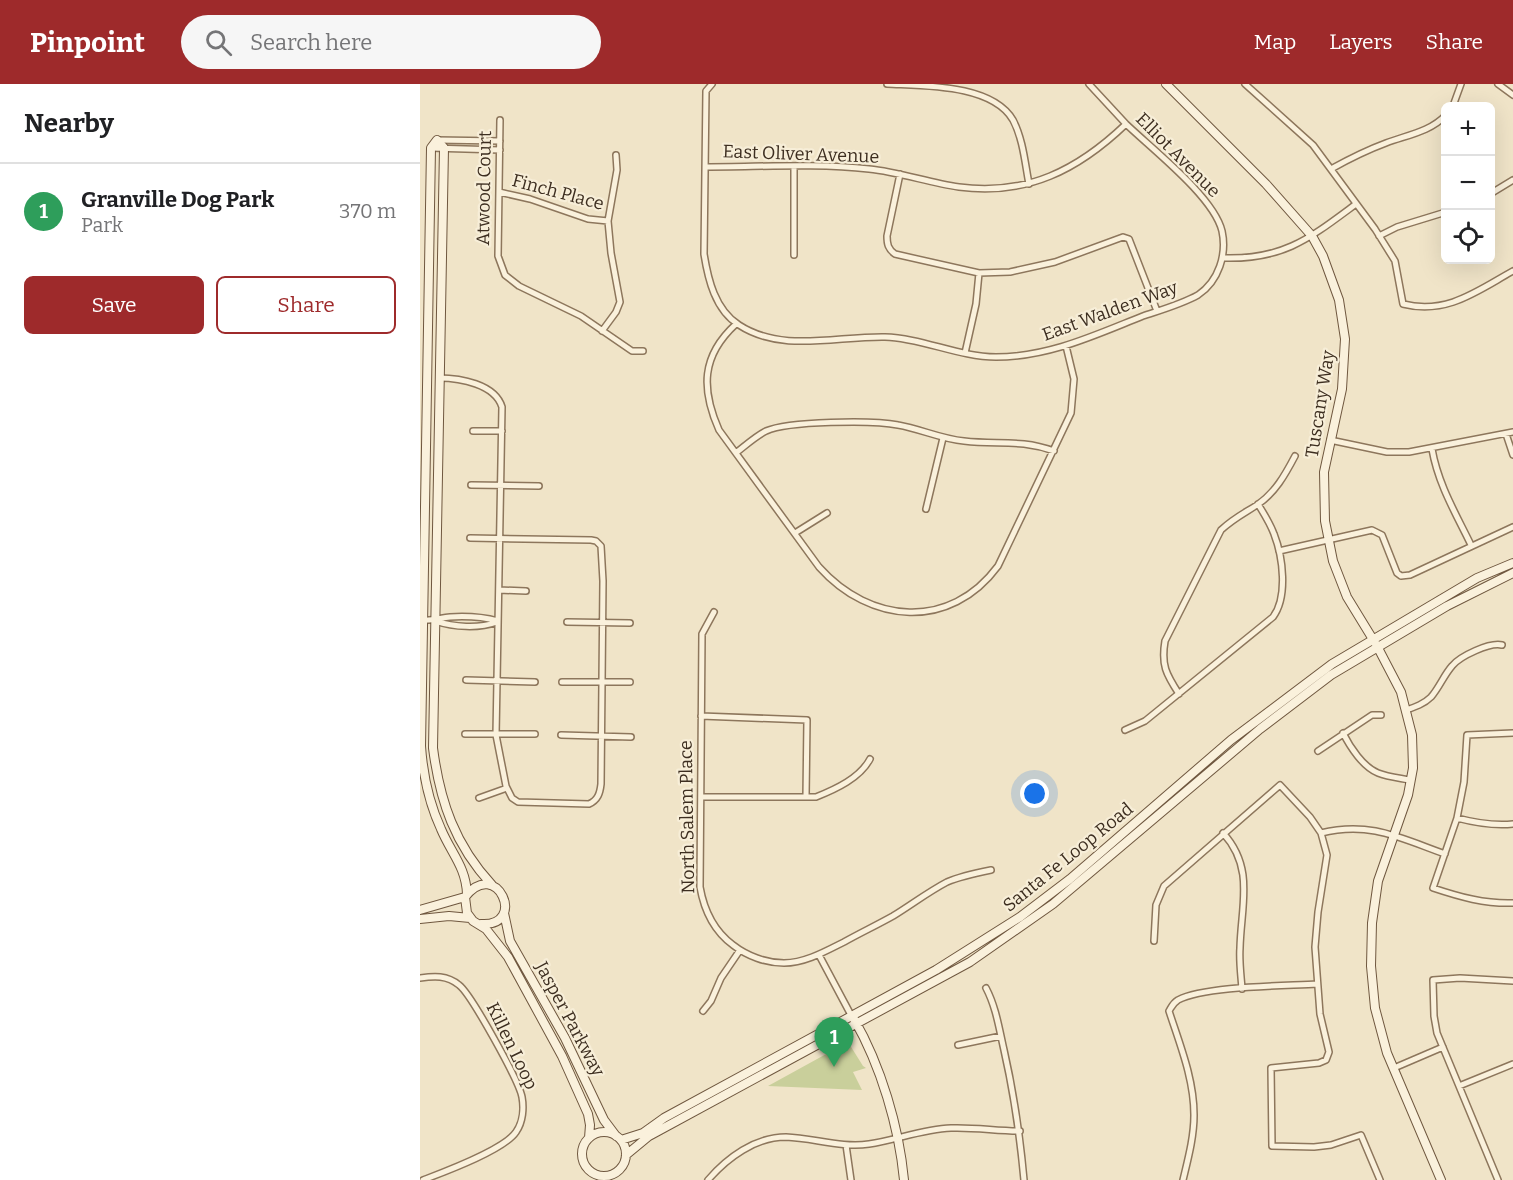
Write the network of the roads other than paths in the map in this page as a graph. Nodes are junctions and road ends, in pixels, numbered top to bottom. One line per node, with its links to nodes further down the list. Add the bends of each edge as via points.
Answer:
1 (887, 84): 24 (street, via 958,90 994,101 1012,118)
2 (1089, 84): 12 (street, Elliot Avenue)
3 (1166, 84): 30 (street, Tuscany Way)
4 (1245, 84): 21 (street, via 1313,145)
5 (1461, 84): 9 (street)
6 (1498, 84): 8 (street)
7 (710, 85): 19 (street, East Walden Way, via 706,90)
8 (1513, 95)
9 (1454, 102)
10 (500, 120): 14 (street, Atwood Court)
11 (1441, 121): 21 (street)
12 (1126, 123): 24 (street, East Oliver Avenue, via 1070,168); 33 (street, Elliot Avenue, via 1204,198 1222,231)
13 (437, 140): 14 (street); 15 (street); 16 (street)
14 (500, 141): 17 (street, Atwood Court)
15 (431, 148): 16 (street); 72 (street)
16 (444, 148): 17 (street); 42 (street)
17 (500, 150): 26 (street, Atwood Court)
18 (616, 155): 29 (street)
19 (706, 167): 20 (street, East Oliver Avenue); 37 (street, East Walden Way, via 704,254 708,278 717,302)
20 (794, 167): 22 (street, East Oliver Avenue, via 842,167); 32 (street)
21 (1331, 169): 27 (street)
22 (900, 174): 24 (street, East Oliver Avenue, via 957,187 984,189); 35 (street, via 887,236 890,250)
23 (1513, 180): 25 (street)
24 (1029, 184)
25 (1495, 191)
26 (499, 192): 29 (street, Finch Place, via 588,219); 38 (street, Atwood Court, via 498,256 505,275)
27 (1356, 204): 30 (street); 31 (street)
28 (1441, 213): 31 (street, via 1397,226)
29 (608, 221): 38 (street, via 620,302)
30 (1312, 236): 33 (street, via 1274,253); 48 (street, Tuscany Way, via 1339,300 1346,339 1342,389)
31 (1379, 236): 34 (street, via 1395,261 1404,304 1416,307 1458,302)
32 (794, 255)
33 (1223, 258): 36 (street, East Walden Way, via 1199,294)
34 (1513, 271)
35 (979, 273): 36 (street, via 1029,269 1123,237 1129,239); 41 (street)
36 (1157, 311): 39 (street, East Walden Way)
37 (736, 324): 41 (street, East Walden Way, via 778,341 888,337); 51 (street, via 716,350 706,390 718,430)
38 (602, 331): 40 (street, Atwood Court, via 632,351)
39 (1066, 346): 41 (street, East Walden Way, via 1022,356); 50 (street, via 1074,379 1073,403)
40 (643, 351)
41 (965, 353)
42 (438, 378): 44 (street, via 464,380 492,392 502,407); 73 (street)
43 (473, 431): 44 (street)
44 (502, 431): 55 (street)
45 (1513, 432): 46 (street)
46 (1506, 434): 49 (street); 52 (street)
47 (943, 438): 50 (street, via 1020,442); 51 (street, via 896,424 798,424 766,431); 58 (street)
48 (1330, 440): 49 (street, via 1387,452); 64 (street, Tuscany Way, via 1324,472)
49 (1432, 449): 65 (street, via 1441,484)
50 (1054, 451): 61 (street, via 998,566 979,588 946,607 900,612 855,597 833,582)
51 (736, 452): 61 (street)
52 (1513, 455)
53 (1295, 456): 57 (street, via 1283,480)
54 (471, 485): 55 (street)
55 (501, 486): 56 (street); 63 (street)
56 (539, 486)
57 (1258, 504): 66 (street); 86 (street, via 1221,530 1165,641 1164,667)
58 (926, 509)
59 (827, 513): 61 (street)
60 (1513, 527): 65 (street)
61 (795, 533)
62 (470, 538): 63 (street)
63 (500, 538): 69 (street); 76 (street, via 596,541 603,550)
64 (1329, 541): 65 (street, via 1377,532 1401,576); 66 (street); 78 (street, Tuscany Way, via 1347,597)
65 (1471, 545)
66 (1279, 550): 86 (street, via 1282,591 1278,610)
67 (1513, 563): 78 (street, Santa Fe Loop Road, via 1477,578)
68 (1513, 573): 78 (street, Santa Fe Loop Road)
69 (499, 590): 70 (street); 74 (street)
70 (526, 591)
71 (714, 612): 89 (street, North Salem Place, via 702,634)
72 (422, 620): 73 (street); 114 (street, via 423,768 440,827 465,876)
73 (434, 621): 74 (street, via 449,617); 113 (street, via 435,769 459,841 473,865)
74 (498, 621): 81 (street)
75 (567, 622): 76 (street)
76 (602, 623): 77 (street); 84 (street)
77 (630, 623)
78 (1375, 642): 87 (street, Tuscany Way, via 1404,698); 130 (street, Santa Fe Loop Road, via 1332,664 1239,733 1070,879 1020,917 936,970); 131 (street, Santa Fe Loop Road, via 1260,729 1015,932 970,962)
79 (1502, 645): 87 (street, via 1494,643 1463,657 1452,665 1430,698)
80 (466, 680): 81 (street)
81 (497, 681): 82 (street); 95 (street)
82 (535, 682)
83 (562, 682): 84 (street)
84 (601, 682): 85 (street); 97 (street)
85 (630, 682)
86 (1179, 694): 90 (street, via 1145,721)
87 (1406, 710): 101 (street, Tuscany Way, via 1412,735)
88 (1381, 715): 91 (street, via 1372,715)
89 (701, 716): 103 (street, North Salem Place); 104 (street, via 807,720)
90 (1125, 730)
91 (1343, 733): 99 (street); 101 (street, via 1368,767)
92 (1513, 733): 106 (street, via 1467,735)
93 (465, 734): 95 (street)
94 (535, 734): 95 (street)
95 (496, 735): 102 (street)
96 (561, 735): 97 (street)
97 (601, 736): 98 (street); 102 (street, via 601,784 598,796 590,804 518,802)
98 (631, 737)
99 (1318, 751)
100 (870, 759): 104 (street, via 865,769 832,790)
101 (1410, 780): 110 (street, Tuscany Way)
102 (507, 788): 105 (street)
103 (700, 797): 104 (street); 122 (street, North Salem Place, via 703,902 718,932)
104 (806, 797)
105 (479, 798)
106 (1457, 818): 107 (street); 111 (street)
107 (1513, 824)
108 (1223, 833): 109 (street, via 1280,785); 121 (street, via 1164,886 1156,905); 128 (street, via 1234,844 1244,872 1239,951)
109 (1321, 833): 110 (street, via 1356,827); 126 (street, via 1327,855 1315,947)
110 (1394, 836): 111 (street); 136 (street, Tuscany Way, via 1378,881 1371,966 1375,1008)
111 (1445, 854): 115 (street, via 1433,888 1465,898)
112 (991, 870): 123 (street, North Salem Place, via 948,882)
113 (492, 885): 114 (street, via 480,885); 117 (street, via 504,897)
114 (466, 896): 116 (street); 118 (street)
115 (1513, 903)
116 (420, 910)
117 (504, 913): 120 (street, via 494,923); 140 (street, Jasper Parkway, via 510,941 566,1038 604,1119)
118 (470, 918): 119 (street); 120 (street)
119 (420, 919)
120 (481, 924): 139 (street, Jasper Parkway, via 508,957 562,1056 588,1114)
121 (1154, 941)
122 (740, 950): 123 (street, North Salem Place, via 786,963); 129 (street)
123 (819, 955): 130 (street)
124 (420, 978): 146 (street, Killen Loop, via 441,976 461,986 520,1088 523,1109 517,1132 508,1141)
125 (1513, 981): 134 (street, via 1433,980 1434,1016)
126 (1317, 984): 128 (street); 153 (street, via 1329,1052 1326,1060 1319,1063 1271,1068 1272,1146 1314,1147 1361,1135)
127 (986, 988): 132 (street, via 994,1003)
128 (1242, 989): 152 (street, via 1180,999 1169,1011 1190,1076 1194,1106)
129 (703, 1011)
130 (851, 1015): 131 (street); 140 (street, Santa Fe Loop Road, via 643,1133)
131 (856, 1024): 141 (street); 143 (street, Santa Fe Loop Road, via 649,1136)
132 (1001, 1036): 133 (street); 138 (street)
133 (958, 1045)
134 (1443, 1047): 136 (street); 137 (street)
135 (1513, 1064): 137 (street)
136 (1394, 1068): 154 (street, Tuscany Way)
137 (1459, 1086): 155 (street)
138 (1020, 1131): 141 (street, via 949,1128); 151 (street)
139 (589, 1138): 140 (street, via 602,1132); 145 (street, via 582,1158 589,1170)
140 (618, 1138): 143 (street)
141 (899, 1138): 142 (street); 150 (street)
142 (846, 1145): 148 (street, via 785,1137 765,1140 721,1165); 149 (street)
143 (626, 1155): 144 (street)
144 (621, 1168): 145 (street); 147 (street)
145 (603, 1178)
146 (423, 1180)
147 (621, 1180)
148 (708, 1180)
149 (851, 1180)
150 (904, 1180)
151 (1024, 1180)
152 (1183, 1180)
153 (1380, 1180)
154 (1441, 1180)
155 (1498, 1180)

